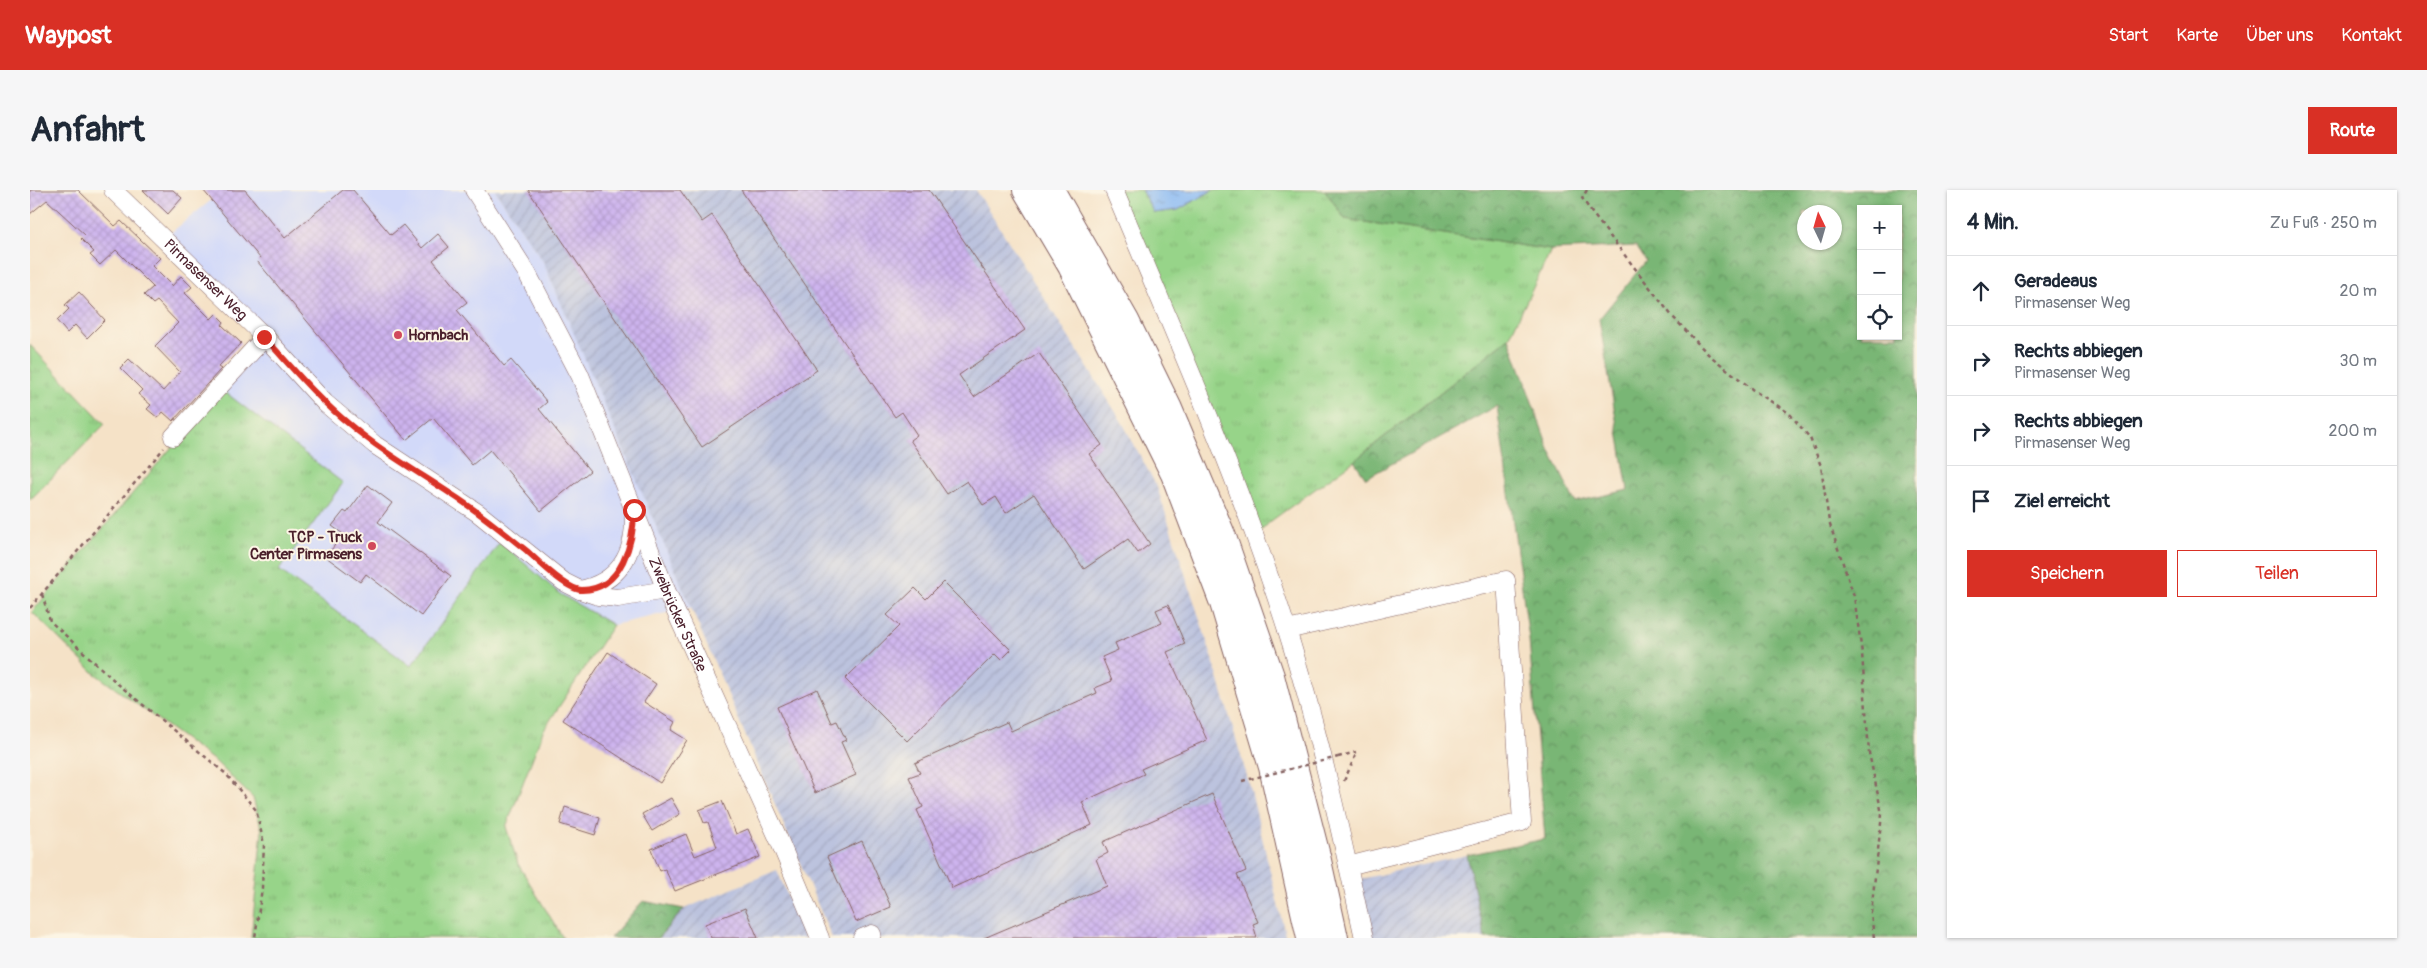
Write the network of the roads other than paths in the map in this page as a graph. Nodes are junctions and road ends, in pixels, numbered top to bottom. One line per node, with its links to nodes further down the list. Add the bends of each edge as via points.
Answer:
1 (113, 190): 6 (street, Pirmasenser Weg)
2 (474, 190): 8 (street, Zweibrücker Straße, via 528,273 557,328 594,409)
3 (1026, 190): 14 (highway, via 1071,266 1174,474 1195,529 1223,603 1272,766)
4 (1051, 190): 15 (highway, via 1126,321 1169,409 1223,537 1271,676)
5 (1114, 190): 11 (street, via 1199,389)
6 (264, 337): 7 (street); 9 (street, Pirmasenser Weg, via 324,403 375,446 478,513 564,582)
7 (173, 437)
8 (634, 510): 9 (street, via 632,539 626,560 608,580); 10 (street, Zweibrücker Straße)
9 (580, 590): 10 (street, Pirmasenser Weg, via 618,598)
10 (666, 590): 13 (street, Zweibrücker Straße)
11 (1286, 630): 12 (street, via 1316,730); 12 (street, via 1506,580 1522,822)
12 (1348, 866): 16 (street)
13 (820, 938)
14 (1310, 938)
15 (1335, 938)
16 (1364, 938)

